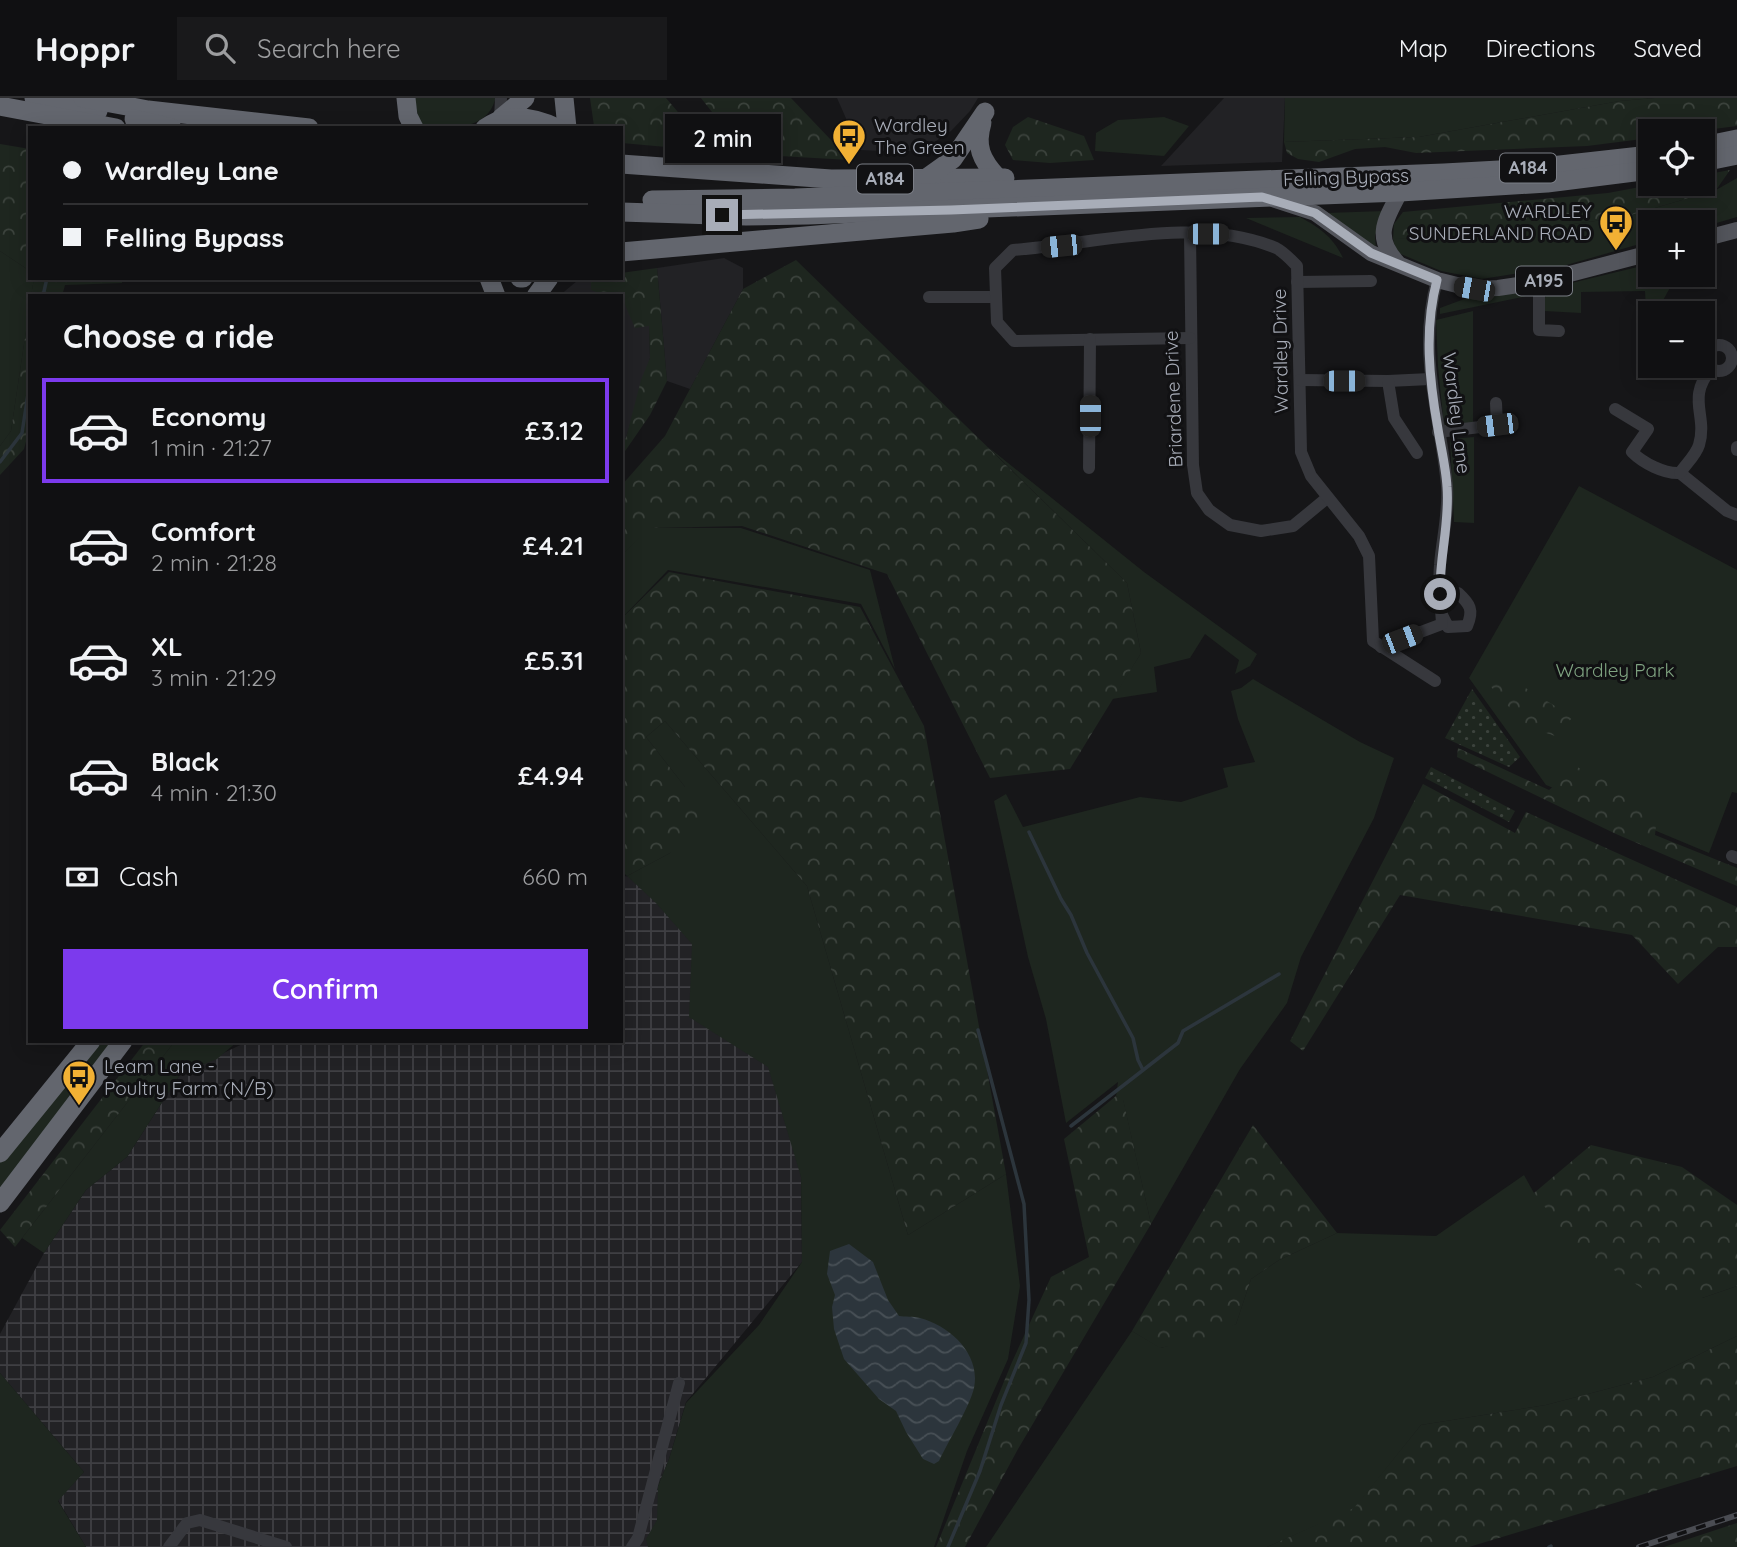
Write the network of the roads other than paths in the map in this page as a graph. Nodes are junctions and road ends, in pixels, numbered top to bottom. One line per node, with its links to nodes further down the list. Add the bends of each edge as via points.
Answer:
1 (34, 98): 13 (highway)
2 (83, 98): 14 (highway)
3 (406, 98): 15 (highway)
4 (500, 98): 10 (street)
5 (525, 98): 10 (highway)
6 (564, 98): 17 (highway)
7 (989, 105): 25 (highway, via 978,147); 26 (highway, via 953,159)
8 (0, 106): 12 (highway)
9 (0, 116): 11 (highway)
10 (493, 123): 16 (highway, via 514,117)
11 (42, 126)
12 (105, 126)
13 (163, 126)
14 (291, 126)
15 (413, 126)
16 (552, 126)
17 (567, 126)
18 (1737, 139): 19 (highway)
19 (1715, 144)
20 (1737, 155): 22 (highway)
21 (1638, 156): 27 (highway, Felling Bypass / A184, via 1533,168)
22 (1715, 160)
23 (623, 164): 26 (highway, A184, via 831,179)
24 (1638, 172): 28 (highway, Felling Bypass / A184, via 1547,183)
25 (998, 178): 26 (highway, A184); 27 (highway, A184, via 1079,178)
26 (924, 179)
27 (1129, 185): 32 (highway, Felling Bypass / A184, via 795,198)
28 (1400, 192): 29 (highway, Felling Bypass / A184); 39 (main road, via 1383,236)
29 (1262, 197): 31 (highway, Felling Bypass / A184); 39 (main road, A195, via 1315,213 1371,253)
30 (623, 200): 32 (highway, Felling Bypass / A184)
31 (1062, 205): 32 (highway, Felling Bypass / A184, via 808,215); 37 (highway, A184, via 953,223)
32 (692, 208): 33 (highway, Felling Bypass / A184)
33 (623, 212)
34 (1737, 230): 36 (main road)
35 (1190, 234): 43 (street, Wardley Drive, via 1227,234 1279,249 1297,266); 46 (street, Wardley Drive, via 1013,250 995,268); 49 (street, Briardene Drive)
36 (1715, 236)
37 (623, 251)
38 (1638, 256): 44 (main road, A195)
39 (1399, 265): 41 (main road, A195)
40 (548, 280): 45 (highway)
41 (1437, 280): 44 (main road, A195, via 1474,289); 54 (street, Wardley Lane, via 1428,338)
42 (1371, 281): 43 (street)
43 (1297, 282): 55 (street, Wardley Drive)
44 (1539, 282): 48 (street, via 1539,330)
45 (538, 294)
46 (996, 297): 47 (street); 50 (street, Wardley Drive, via 997,322 1014,341)
47 (929, 298)
48 (1559, 331)
49 (1190, 338): 50 (street, Wardley Drive); 63 (street, Briardene Drive, via 1193,465 1197,493 1209,510 1230,525 1261,531 1293,526)
50 (1090, 340): 61 (street)
51 (1715, 346): 52 (street, via 1728,349 1732,357 1725,369)
52 (1715, 369)
53 (1704, 378): 62 (street, via 1698,392 1698,449)
54 (1430, 379): 56 (street); 59 (street, Wardley Lane)
55 (1300, 380): 56 (street); 63 (street, Wardley Drive, via 1301,452)
56 (1388, 381): 60 (street, via 1394,418)
57 (1496, 403): 59 (street, via 1497,425)
58 (1615, 409): 62 (street, via 1648,429 1632,452 1640,461)
59 (1438, 432): 65 (street, Wardley Lane, via 1447,488)
60 (1417, 453)
61 (1089, 468)
62 (1680, 472): 64 (street)
63 (1327, 498): 67 (street, Wardley Drive, via 1359,536 1369,556 1373,641)
64 (1737, 515)
65 (1440, 594): 66 (street, Wardley Lane); 66 (street, via 1458,593 1469,603 1472,615 1467,626 1457,628 1448,626)
66 (1442, 615): 67 (street, via 1443,624)
67 (1381, 647): 68 (street)
68 (1435, 681)
69 (90, 1043): 71 (highway)
70 (120, 1043): 72 (highway)
71 (0, 1153)
72 (0, 1203)
73 (680, 1383): 76 (street)
74 (169, 1547): 75 (street, via 187,1523 200,1520)
75 (286, 1547)
76 (632, 1547)

